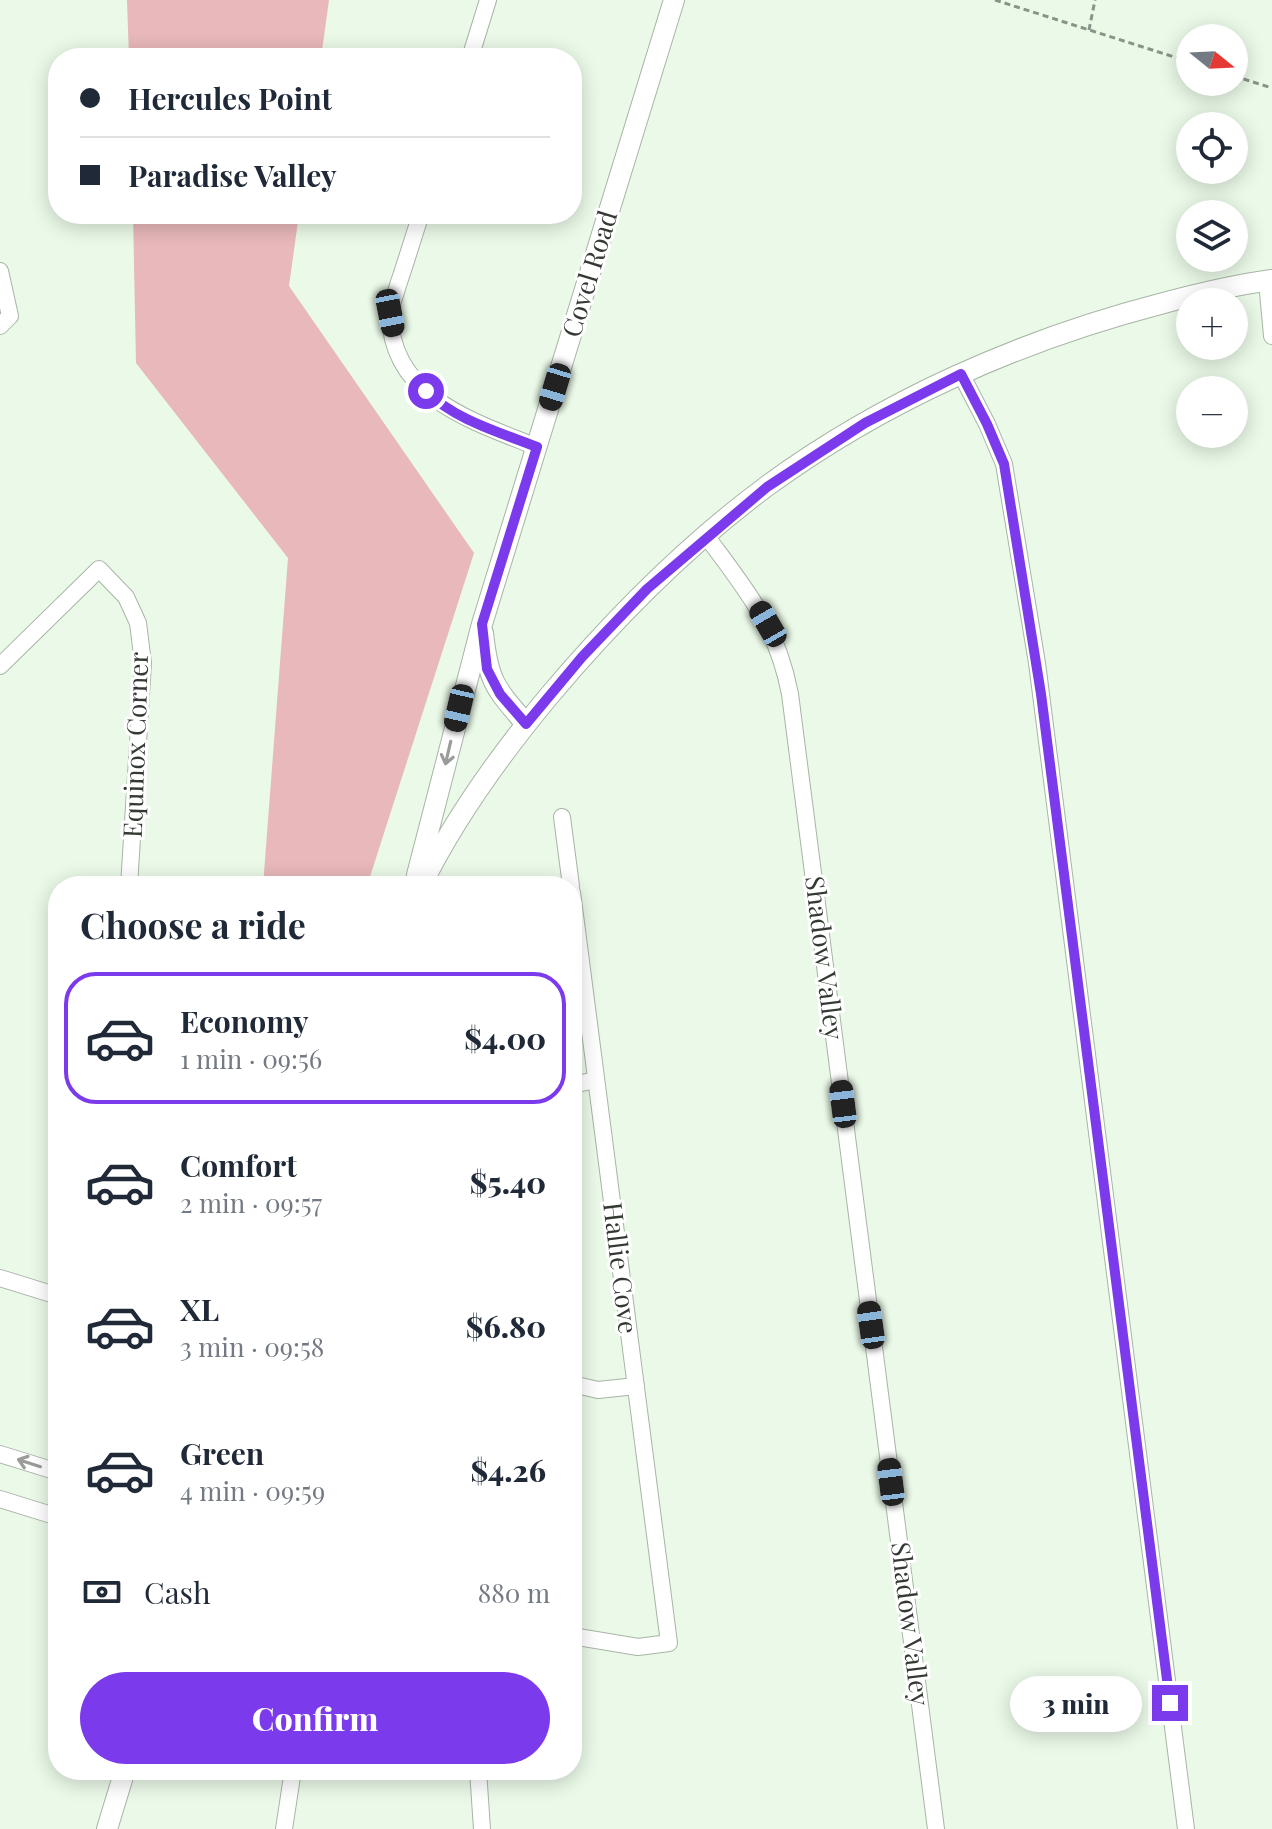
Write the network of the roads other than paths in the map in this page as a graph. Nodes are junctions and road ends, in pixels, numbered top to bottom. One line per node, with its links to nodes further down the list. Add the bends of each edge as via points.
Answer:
1 (488, 0): 3 (street)
2 (674, 0): 10 (street, Covel Road)
3 (473, 48)
4 (418, 224): 10 (street, via 390,313 397,352 412,379 439,404)
5 (0, 271): 7 (street)
6 (1270, 281): 8 (street); 9 (street, via 1097,320)
7 (5, 321)
8 (1272, 336)
9 (961, 374): 11 (street, via 865,423 767,487); 39 (street, via 1004,464 1034,647)
10 (537, 447): 12 (street, Covel Road)
11 (707, 537): 14 (street, via 647,589); 38 (street, Shadow Valley, via 768,624 790,694)
12 (482, 624): 14 (street, Covel Road, via 487,669); 17 (street, one-way to 17)
13 (0, 666): 16 (street, Equinox Corner, via 99,569 126,597 138,623 143,663)
14 (526, 724): 18 (street, via 457,820)
15 (562, 817): 19 (street)
16 (130, 876)
17 (417, 876)
18 (426, 876)
19 (570, 876)
20 (582, 970): 21 (street, Hallie Cove)
21 (596, 1080): 22 (street); 26 (street, Hallie Cove)
22 (582, 1083)
23 (0, 1278): 24 (street)
24 (48, 1293)
25 (582, 1386): 26 (street)
26 (636, 1386): 31 (street, Hallie Cove, via 669,1643 638,1647)
27 (0, 1454): 28 (street, one-way to 27)
28 (48, 1469)
29 (0, 1499): 30 (street)
30 (48, 1514)
31 (582, 1638)
32 (122, 1780): 35 (street)
33 (291, 1780): 36 (street)
34 (479, 1780): 37 (street)
35 (107, 1829)
36 (284, 1829)
37 (482, 1829)
38 (936, 1829)
39 (1186, 1829)

